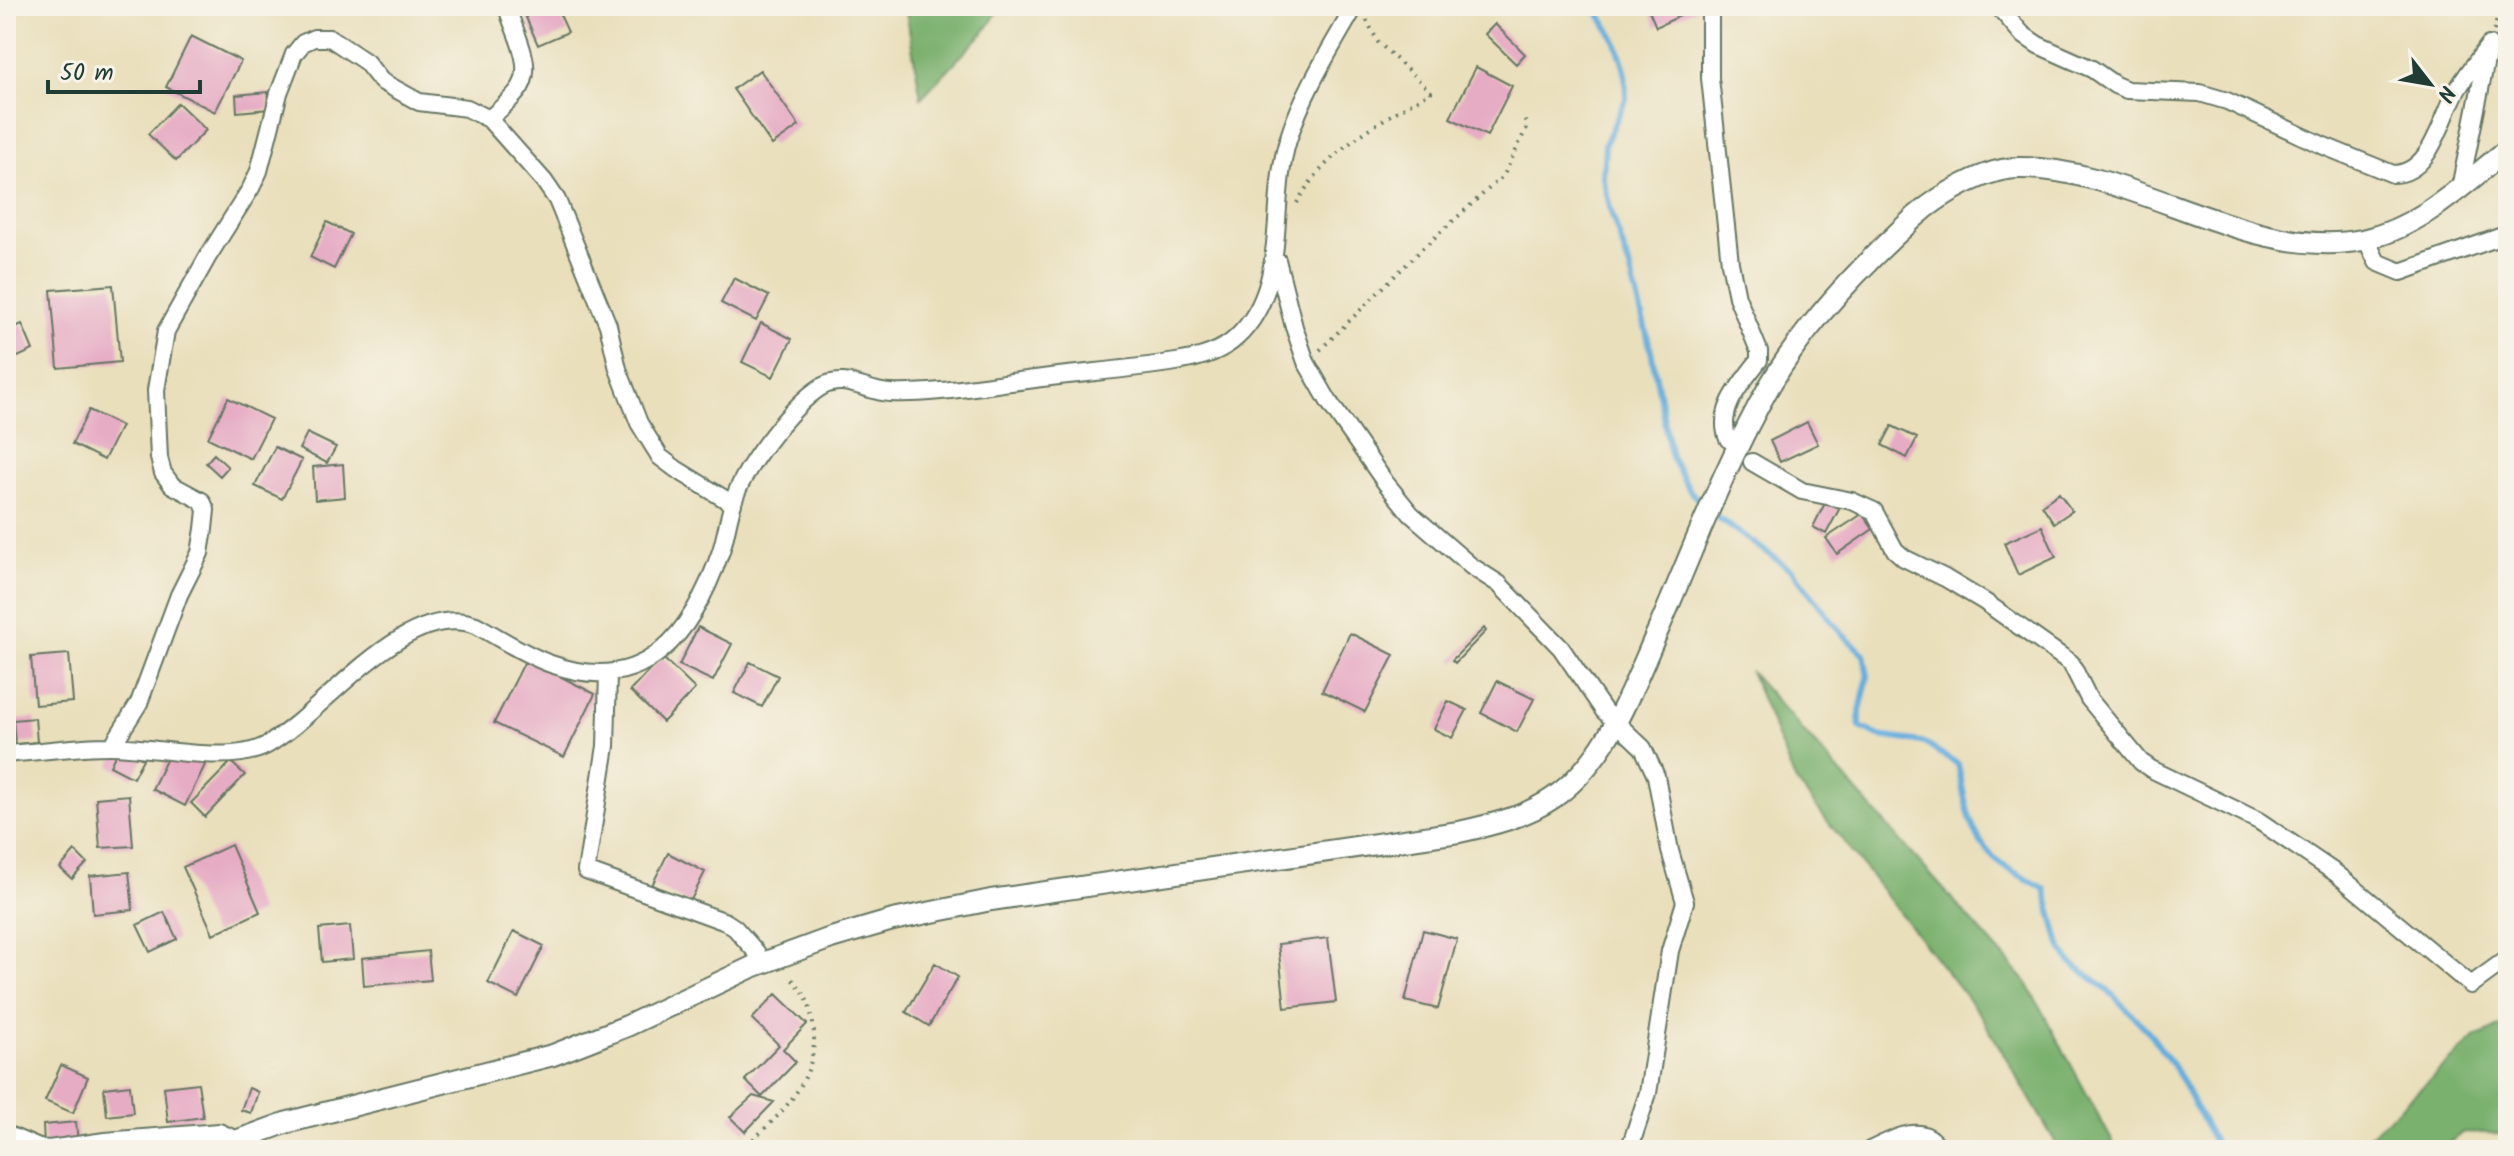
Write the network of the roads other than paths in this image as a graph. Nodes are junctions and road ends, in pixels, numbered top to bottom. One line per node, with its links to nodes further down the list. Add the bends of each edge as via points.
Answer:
1 (507, 6): 5 (street, via 526,73 518,91)
2 (1710, 6): 11 (street, via 1710,78 1730,263 1759,351 1759,360 1729,404 1723,426)
3 (1998, 6): 7 (street, via 2030,40 2115,85 2200,93 2227,101 2393,174 2414,168 2426,155 2457,91 2489,45)
4 (1360, 11): 10 (street, via 1303,97 1291,131 1278,185)
5 (489, 119): 12 (street, via 557,200 608,325 639,423 660,457); 15 (street, via 467,108 419,102 381,81 366,62 330,38 303,43 294,54 259,171 166,331 156,390 159,458 172,485 202,501 204,529 200,553 139,703)
6 (2508, 149): 7 (street)
7 (2460, 188): 9 (street, via 2398,228)
8 (2508, 234): 9 (street, via 2401,272 2377,262)
9 (2366, 239): 11 (street, via 2298,242 2060,172 2016,168 1959,185 1918,215 1810,327 1770,385)
10 (1275, 254): 12 (street, via 1270,281 1252,318 1235,340 1209,353 1177,362 892,394 844,381 823,386 761,450); 14 (street, via 1306,362 1343,422 1411,514 1512,597 1561,648)
11 (1739, 451): 14 (street); 18 (street, via 1802,491 1874,511 1904,558 1985,602 2071,663 2089,699 2141,762 2259,821 2337,874 2471,985)
12 (733, 504): 13 (street, via 722,549 688,623 659,654)
13 (608, 673): 15 (street, via 554,666 476,625 443,621 391,646 265,747 223,755); 17 (street, via 606,746 586,871 726,922)
14 (1615, 723): 20 (street, via 1587,766 1562,790 1502,822 991,900 893,920 752,967 553,1055); 22 (street, via 1643,748 1656,776 1685,902 1670,951 1648,1093)
15 (112, 746): 16 (street)
16 (6, 754)
17 (757, 953)
18 (2508, 958)
19 (6, 1134): 20 (street, via 49,1149 219,1132)
20 (237, 1140): 21 (street)
21 (211, 1150)
22 (1629, 1150)
23 (1870, 1150): 24 (street, via 1923,1133 1934,1138)
24 (1940, 1150)

